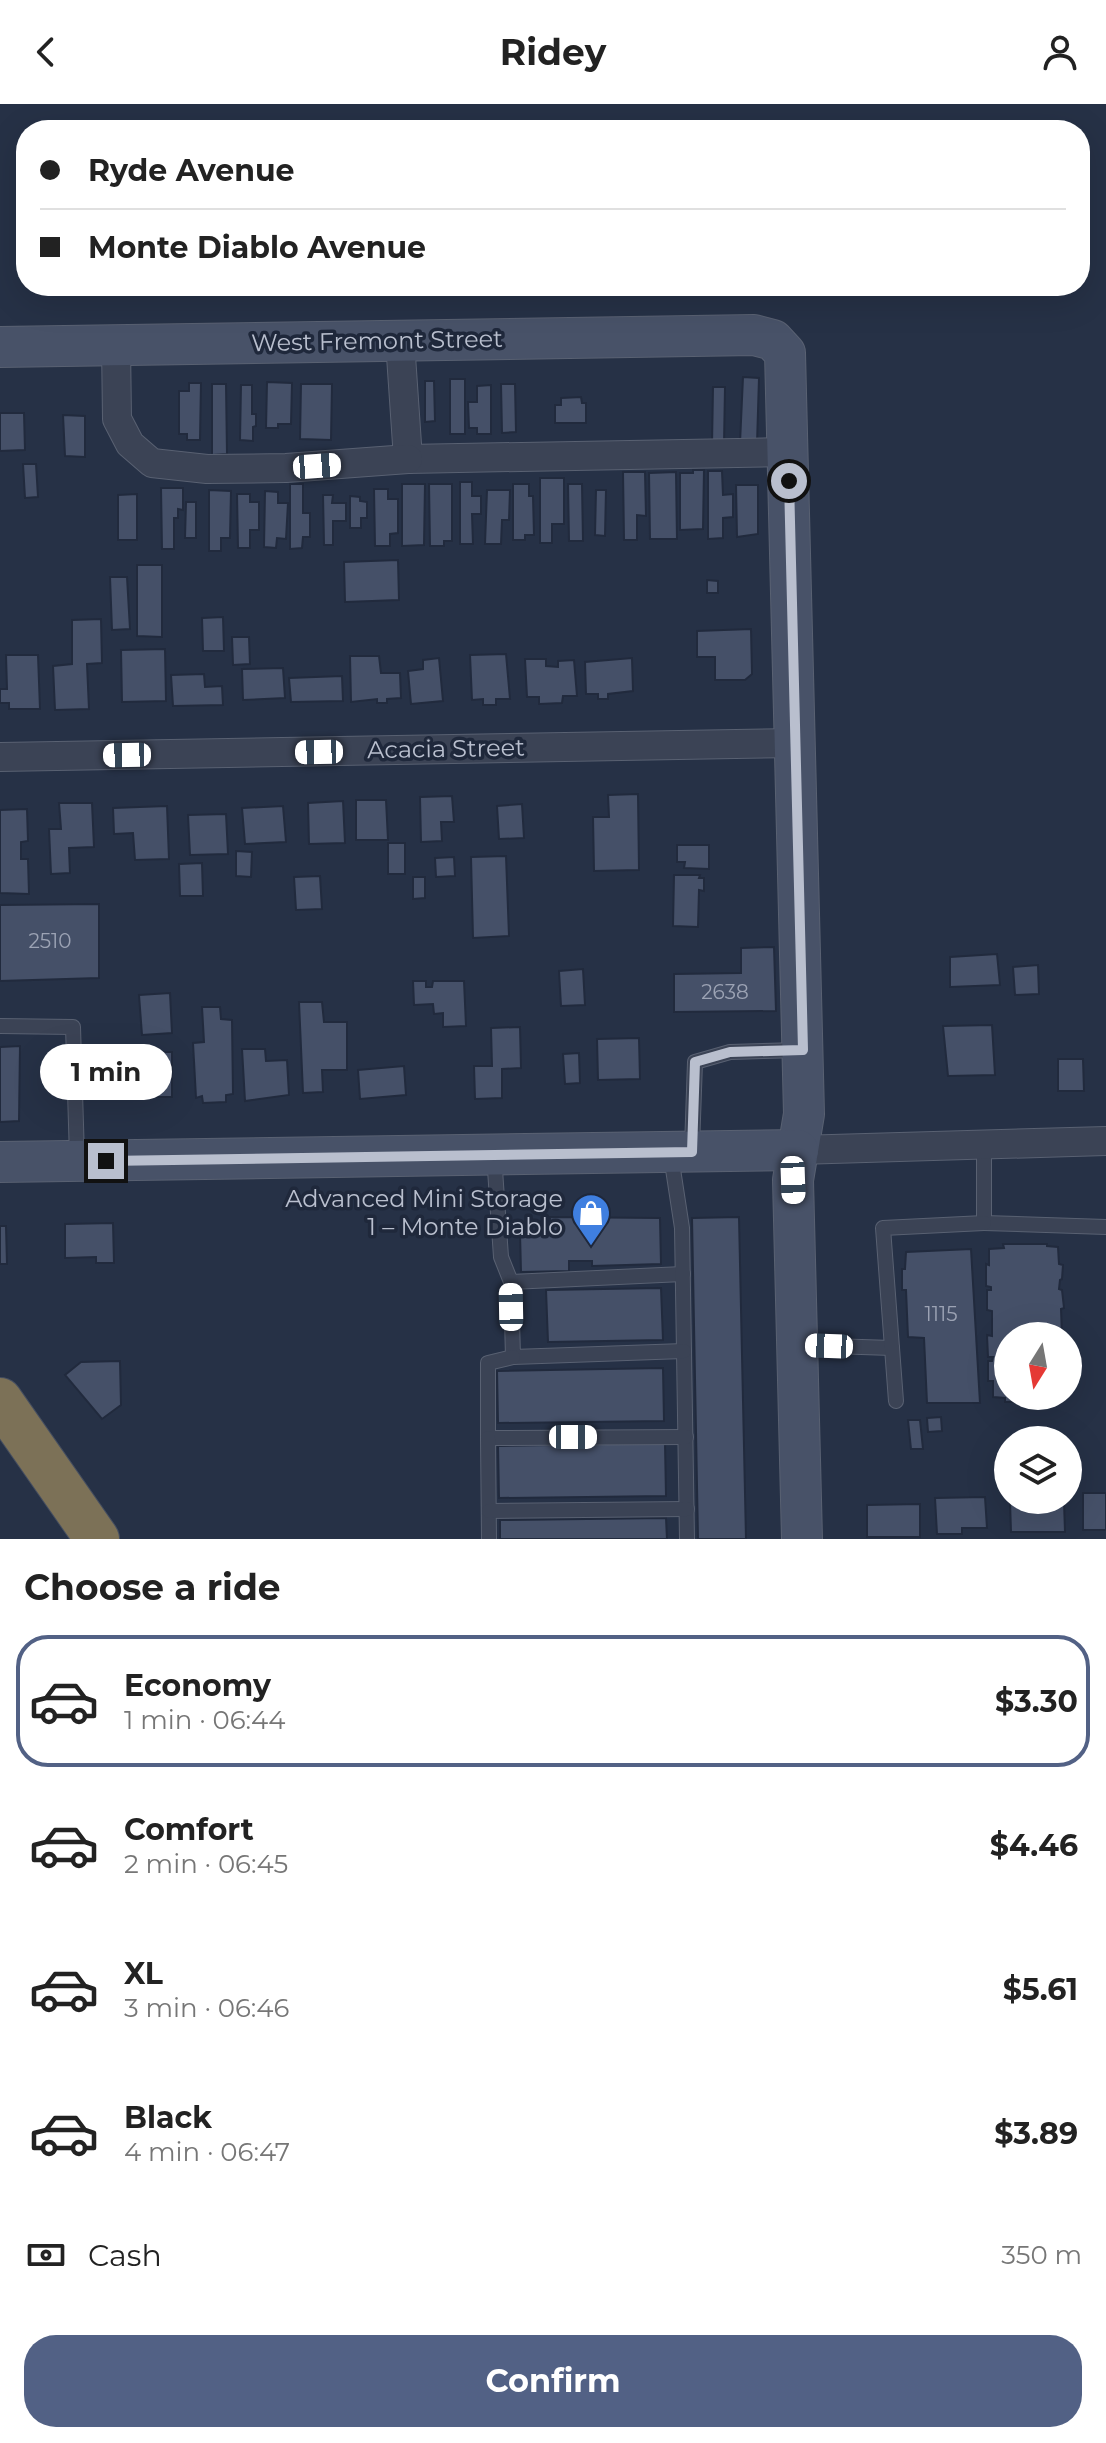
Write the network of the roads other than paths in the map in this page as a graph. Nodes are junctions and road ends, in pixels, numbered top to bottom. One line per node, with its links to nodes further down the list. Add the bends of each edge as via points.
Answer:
1 (400, 341): 2 (street, West Fremont Street); 4 (street, West Fremont Street, via 754,335 773,340 785,353); 5 (street)
2 (116, 345): 3 (street, West Fremont Street); 5 (street, via 117,419 130,444 152,463 286,468)
3 (0, 347)
4 (788, 452): 5 (street); 6 (street)
5 (408, 459)
6 (796, 743): 7 (street, Acacia Street); 9 (street)
7 (0, 757)
8 (0, 1026): 15 (lane, via 73,1027)
9 (803, 1050): 12 (street, via 804,1114); 13 (lane, via 730,1052 695,1062)
10 (1106, 1141): 11 (street)
11 (984, 1145): 12 (street); 17 (lane)
12 (798, 1150): 13 (street); 21 (street, via 793,1180)
13 (681, 1152): 14 (street); 19 (lane)
14 (494, 1155): 15 (street); 20 (lane, via 501,1257)
15 (77, 1161): 16 (street)
16 (0, 1162)
17 (984, 1223): 18 (lane); 22 (lane, via 883,1228)
18 (1106, 1227)
19 (683, 1274): 20 (lane); 23 (lane)
20 (511, 1282): 24 (lane)
21 (797, 1345): 22 (lane); 34 (street)
22 (892, 1348): 26 (lane)
23 (684, 1351): 24 (lane); 27 (lane)
24 (513, 1357): 28 (lane, via 488,1363)
25 (0, 1400): 31 (highway)
26 (896, 1401)
27 (686, 1437): 28 (lane); 29 (lane)
28 (488, 1438): 30 (lane)
29 (687, 1509): 30 (lane); 33 (lane)
30 (489, 1511): 32 (lane)
31 (97, 1539)
32 (489, 1539)
33 (687, 1539)
34 (802, 1539)

